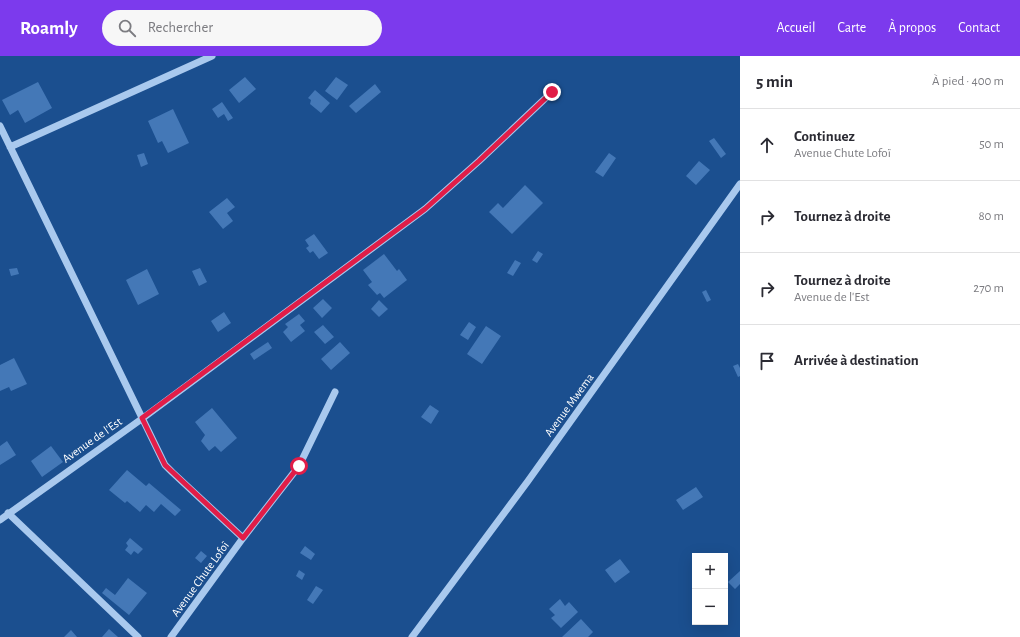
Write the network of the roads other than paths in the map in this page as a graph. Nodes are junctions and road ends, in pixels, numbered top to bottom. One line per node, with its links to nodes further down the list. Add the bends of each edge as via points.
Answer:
1 (212, 56): 4 (street)
2 (552, 92): 7 (street, Avenue de l'Est, via 425,209)
3 (0, 126): 4 (street)
4 (10, 147): 7 (street)
5 (740, 184): 13 (street, Avenue Mwema, via 528,481)
6 (335, 392): 10 (street, Avenue Chute Lofoï, via 299,466)
7 (142, 418): 8 (street, Avenue de l'Est); 10 (street, via 165,465)
8 (8, 513): 9 (street, Avenue de l'Est); 11 (street)
9 (0, 520)
10 (243, 538): 12 (street, Avenue Chute Lofoï)
11 (138, 637)
12 (171, 637)
13 (412, 637)

